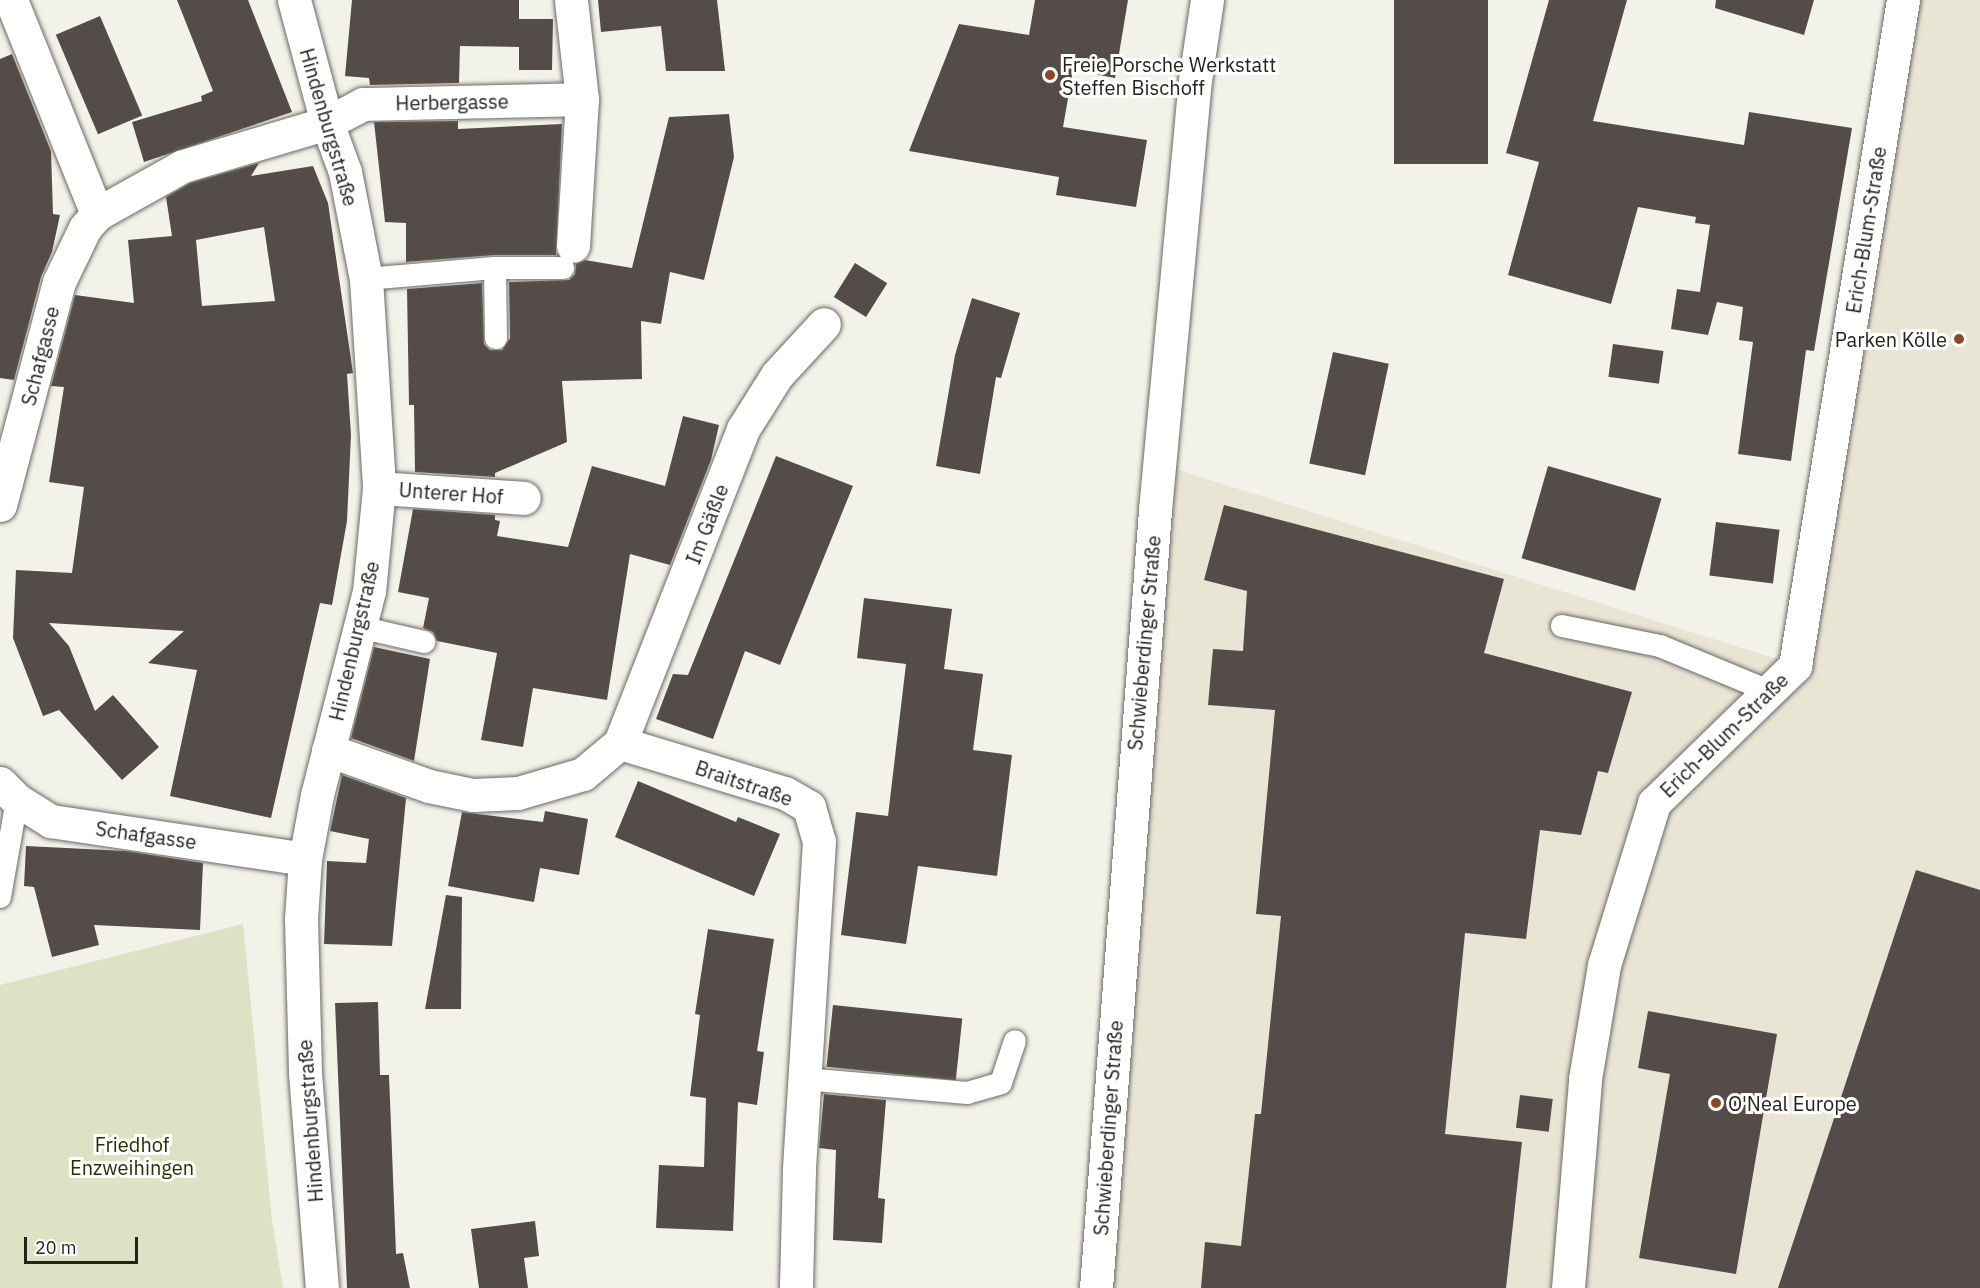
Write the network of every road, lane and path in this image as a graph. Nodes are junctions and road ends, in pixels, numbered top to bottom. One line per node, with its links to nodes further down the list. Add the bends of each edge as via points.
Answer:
1 (11, 0): 8 (street)
2 (294, 0): 7 (street, Hindenburgstraße)
3 (571, 0): 6 (street)
4 (1207, 0): 30 (street, Schwieberdinger Straße, via 1194,87 1155,510)
5 (1903, 0): 20 (street, Erich-Blum-Straße, via 1795,666)
6 (582, 99): 7 (street, Herbergasse, via 363,104); 9 (street)
7 (327, 123): 8 (street, Schafgasse, via 183,166); 11 (street, Hindenburgstraße, via 345,172)
8 (97, 214): 16 (street, Schafgasse, via 85,228 59,282)
9 (568, 257): 10 (lane)
10 (495, 268): 11 (lane); 13 (lane)
11 (366, 279): 14 (street, Hindenburgstraße)
12 (825, 324): 21 (street, Im Gäßle, via 777,375 743,429)
13 (496, 338)
14 (379, 488): 15 (street, Unterer Hof); 18 (street, Hindenburgstraße, via 376,540)
15 (524, 498)
16 (0, 505)
17 (1562, 626): 20 (lane, via 1660,646)
18 (359, 627): 19 (lane); 22 (street, Hindenburgstraße)
19 (424, 642)
20 (1771, 692): 31 (street, Erich-Blum-Straße, via 1654,803 1604,965 1585,1079)
21 (620, 742): 22 (street, via 583,774 518,793 473,795 429,786); 27 (street, Braitstraße, via 785,793 809,807 819,841)
22 (328, 750): 24 (street, Hindenburgstraße)
23 (9, 792): 24 (street, Schafgasse, via 51,821); 25 (lane)
24 (305, 859): 28 (street, Hindenburgstraße, via 300,951)
25 (0, 897)
26 (1015, 1041): 27 (lane, via 1001,1083 967,1093)
27 (804, 1079): 29 (street, Braitstraße)
28 (322, 1288)
29 (796, 1288)
30 (1096, 1288)
31 (1568, 1288)

